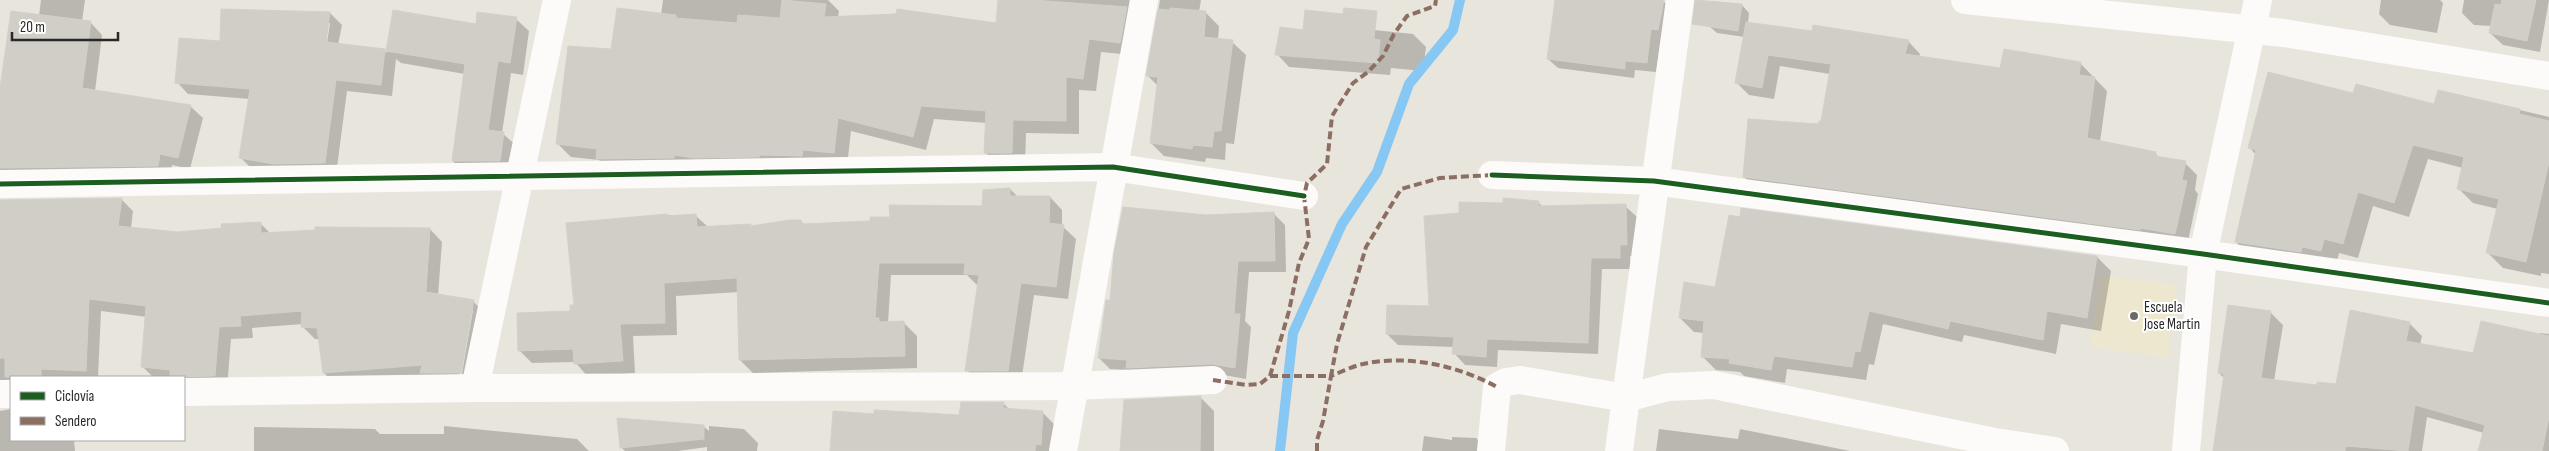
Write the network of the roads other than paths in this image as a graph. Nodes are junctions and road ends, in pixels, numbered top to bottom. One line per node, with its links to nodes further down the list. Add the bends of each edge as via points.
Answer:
1 (557, 0): 10 (street)
2 (1144, 0): 8 (street)
3 (1680, 0): 11 (street)
4 (1965, 0): 6 (street)
5 (2258, 0): 6 (street)
6 (2252, 30): 7 (street); 14 (street)
7 (2549, 76)
8 (1113, 167): 10 (street); 13 (street); 17 (street)
9 (1492, 175): 11 (street)
10 (520, 176): 12 (street); 18 (street)
11 (1654, 181): 14 (street); 20 (street)
12 (0, 184)
13 (1304, 196)
14 (2203, 254): 15 (street); 25 (street)
15 (2549, 303)
16 (1213, 380): 17 (street)
17 (1075, 386): 18 (street); 21 (street)
18 (475, 388): 19 (street)
19 (185, 392)
20 (1626, 398): 22 (street, via 1520,380 1506,382 1497,387); 23 (street); 24 (street, via 1668,388 1714,385 1995,442)
21 (1063, 451)
22 (1492, 451)
23 (1619, 451)
24 (2055, 451)
25 (2186, 451)

